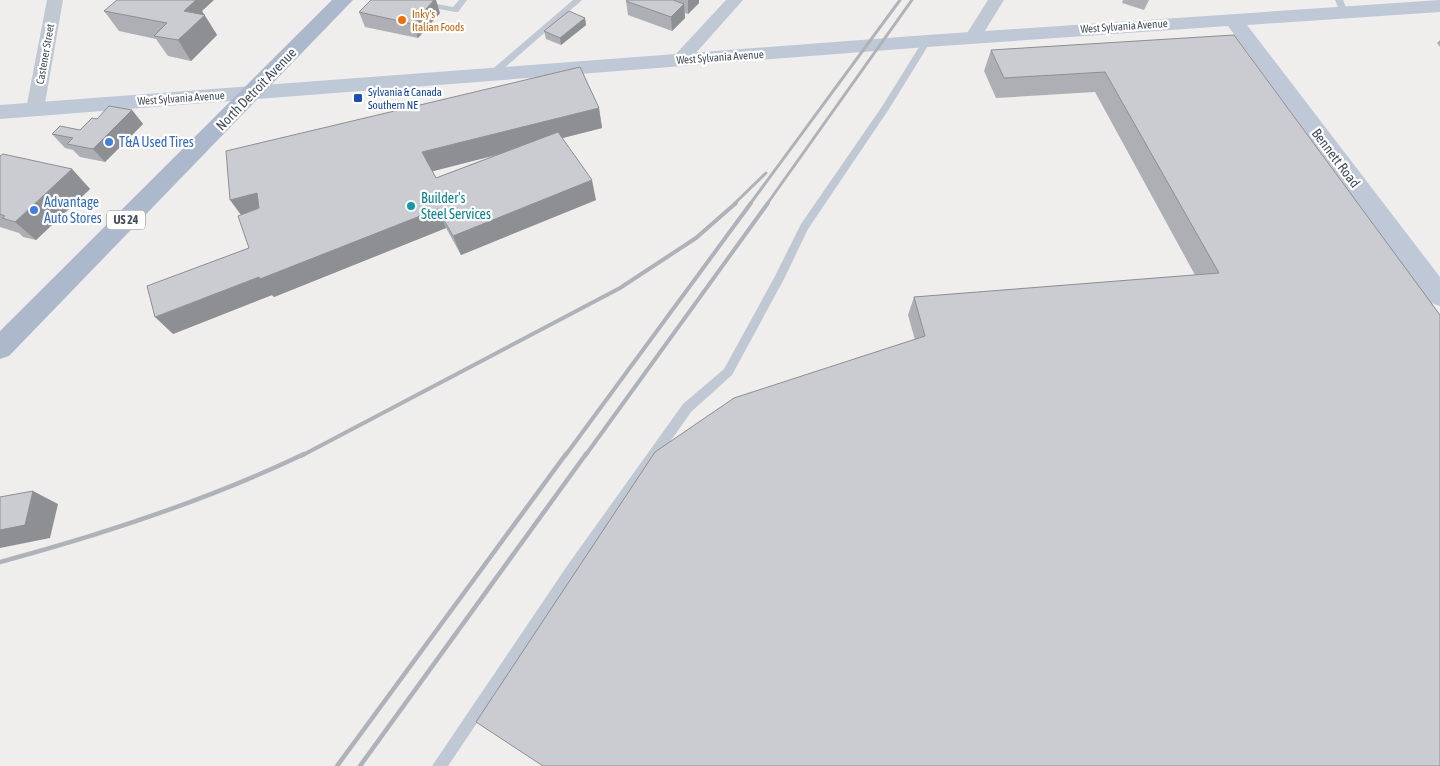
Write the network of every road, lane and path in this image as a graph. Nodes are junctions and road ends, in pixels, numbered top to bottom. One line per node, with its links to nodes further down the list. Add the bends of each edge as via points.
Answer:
1 (54, 0): 16 (street, Castener Street)
2 (343, 0): 15 (main road, North Detroit Avenue / US 24)
3 (403, 0): 4 (lane, via 455,10)
4 (462, 0)
5 (578, 0): 14 (lane)
6 (735, 0): 13 (street)
7 (996, 0): 11 (street)
8 (1341, 6): 9 (main road, West Sylvania Avenue); 10 (main road, West Sylvania Avenue)
9 (1440, 6)
10 (1232, 18): 11 (main road, West Sylvania Avenue); 18 (main road, Bennett Road)
11 (972, 38): 12 (main road, West Sylvania Avenue)
12 (927, 41): 13 (main road, West Sylvania Avenue); 20 (lane, via 804,227 728,372 687,408)
13 (680, 60): 14 (main road, West Sylvania Avenue)
14 (492, 74): 15 (main road, West Sylvania Avenue)
15 (252, 93): 16 (main road, West Sylvania Avenue); 19 (main road, North Detroit Avenue / US 24)
16 (35, 109): 17 (main road, West Sylvania Avenue)
17 (0, 112)
18 (1440, 296)
19 (0, 348)
20 (439, 766)

